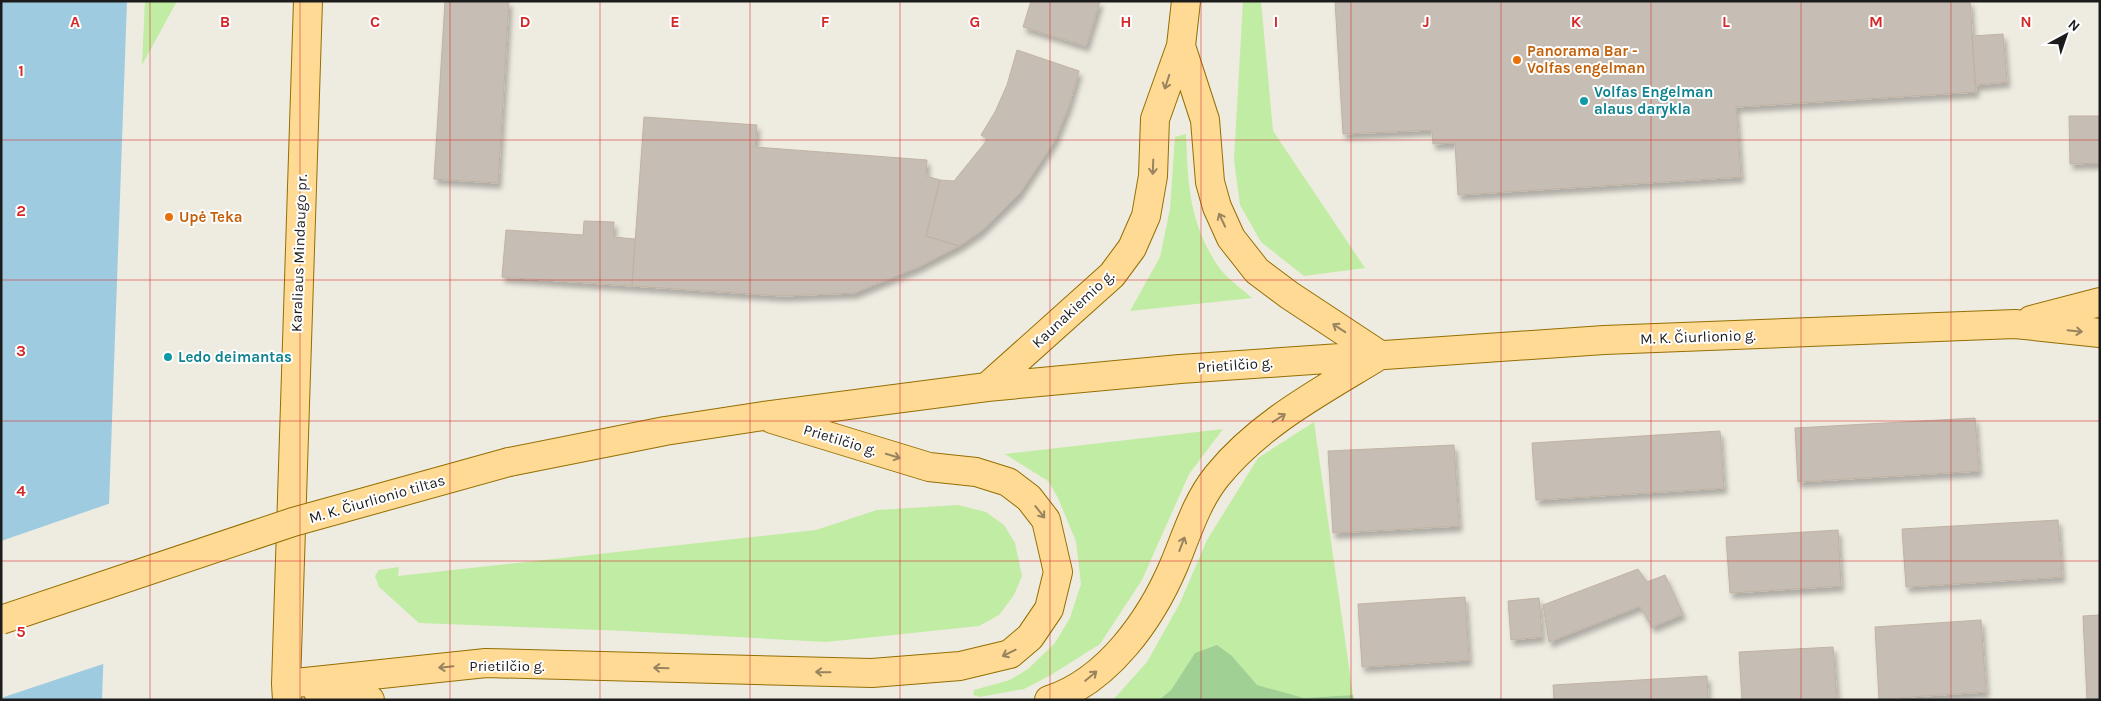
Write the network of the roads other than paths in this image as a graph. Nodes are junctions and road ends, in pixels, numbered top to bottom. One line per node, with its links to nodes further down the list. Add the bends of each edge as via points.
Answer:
1 (308, 1): 11 (main road, Karaliaus Mindaugo pr.)
2 (1186, 1): 3 (main road, Kaunakiemio g.)
3 (1181, 46): 7 (main road, Kaunakiemio g., one-way to 3, via 1257,271 1231,238 1210,182 1205,120); 8 (main road, Kaunakiemio g., one-way to 8, via 1155,119 1153,176 1146,216 1132,248 1112,275)
4 (2100, 302): 5 (main road, M. K. Čiurlionio g.)
5 (2015, 324): 6 (main road, M. K. Čiurlionio g., one-way to 6); 7 (main road, M. K. Čiurlionio g., via 1604,340)
6 (2100, 333)
7 (1380, 355): 8 (main road, Prietilčio g.); 13 (main road, one-way to 7, via 1086,681 1117,653 1153,609 1194,514 1215,479 1239,450 1270,423)
8 (987, 387): 9 (main road, Prietilčio g.)
9 (763, 416): 10 (main road, M. K. Čiurlionio tiltas, bridge, via 665,431 509,462 293,522); 11 (main road, Prietilčio g., one-way to 11, via 929,467 976,472 1008,482 1029,498 1046,520 1058,572 1049,609 1030,637 1010,654 960,666 872,673 486,663)
10 (1, 620)
11 (283, 694): 12 (main road)
12 (370, 700)
13 (1049, 700)

